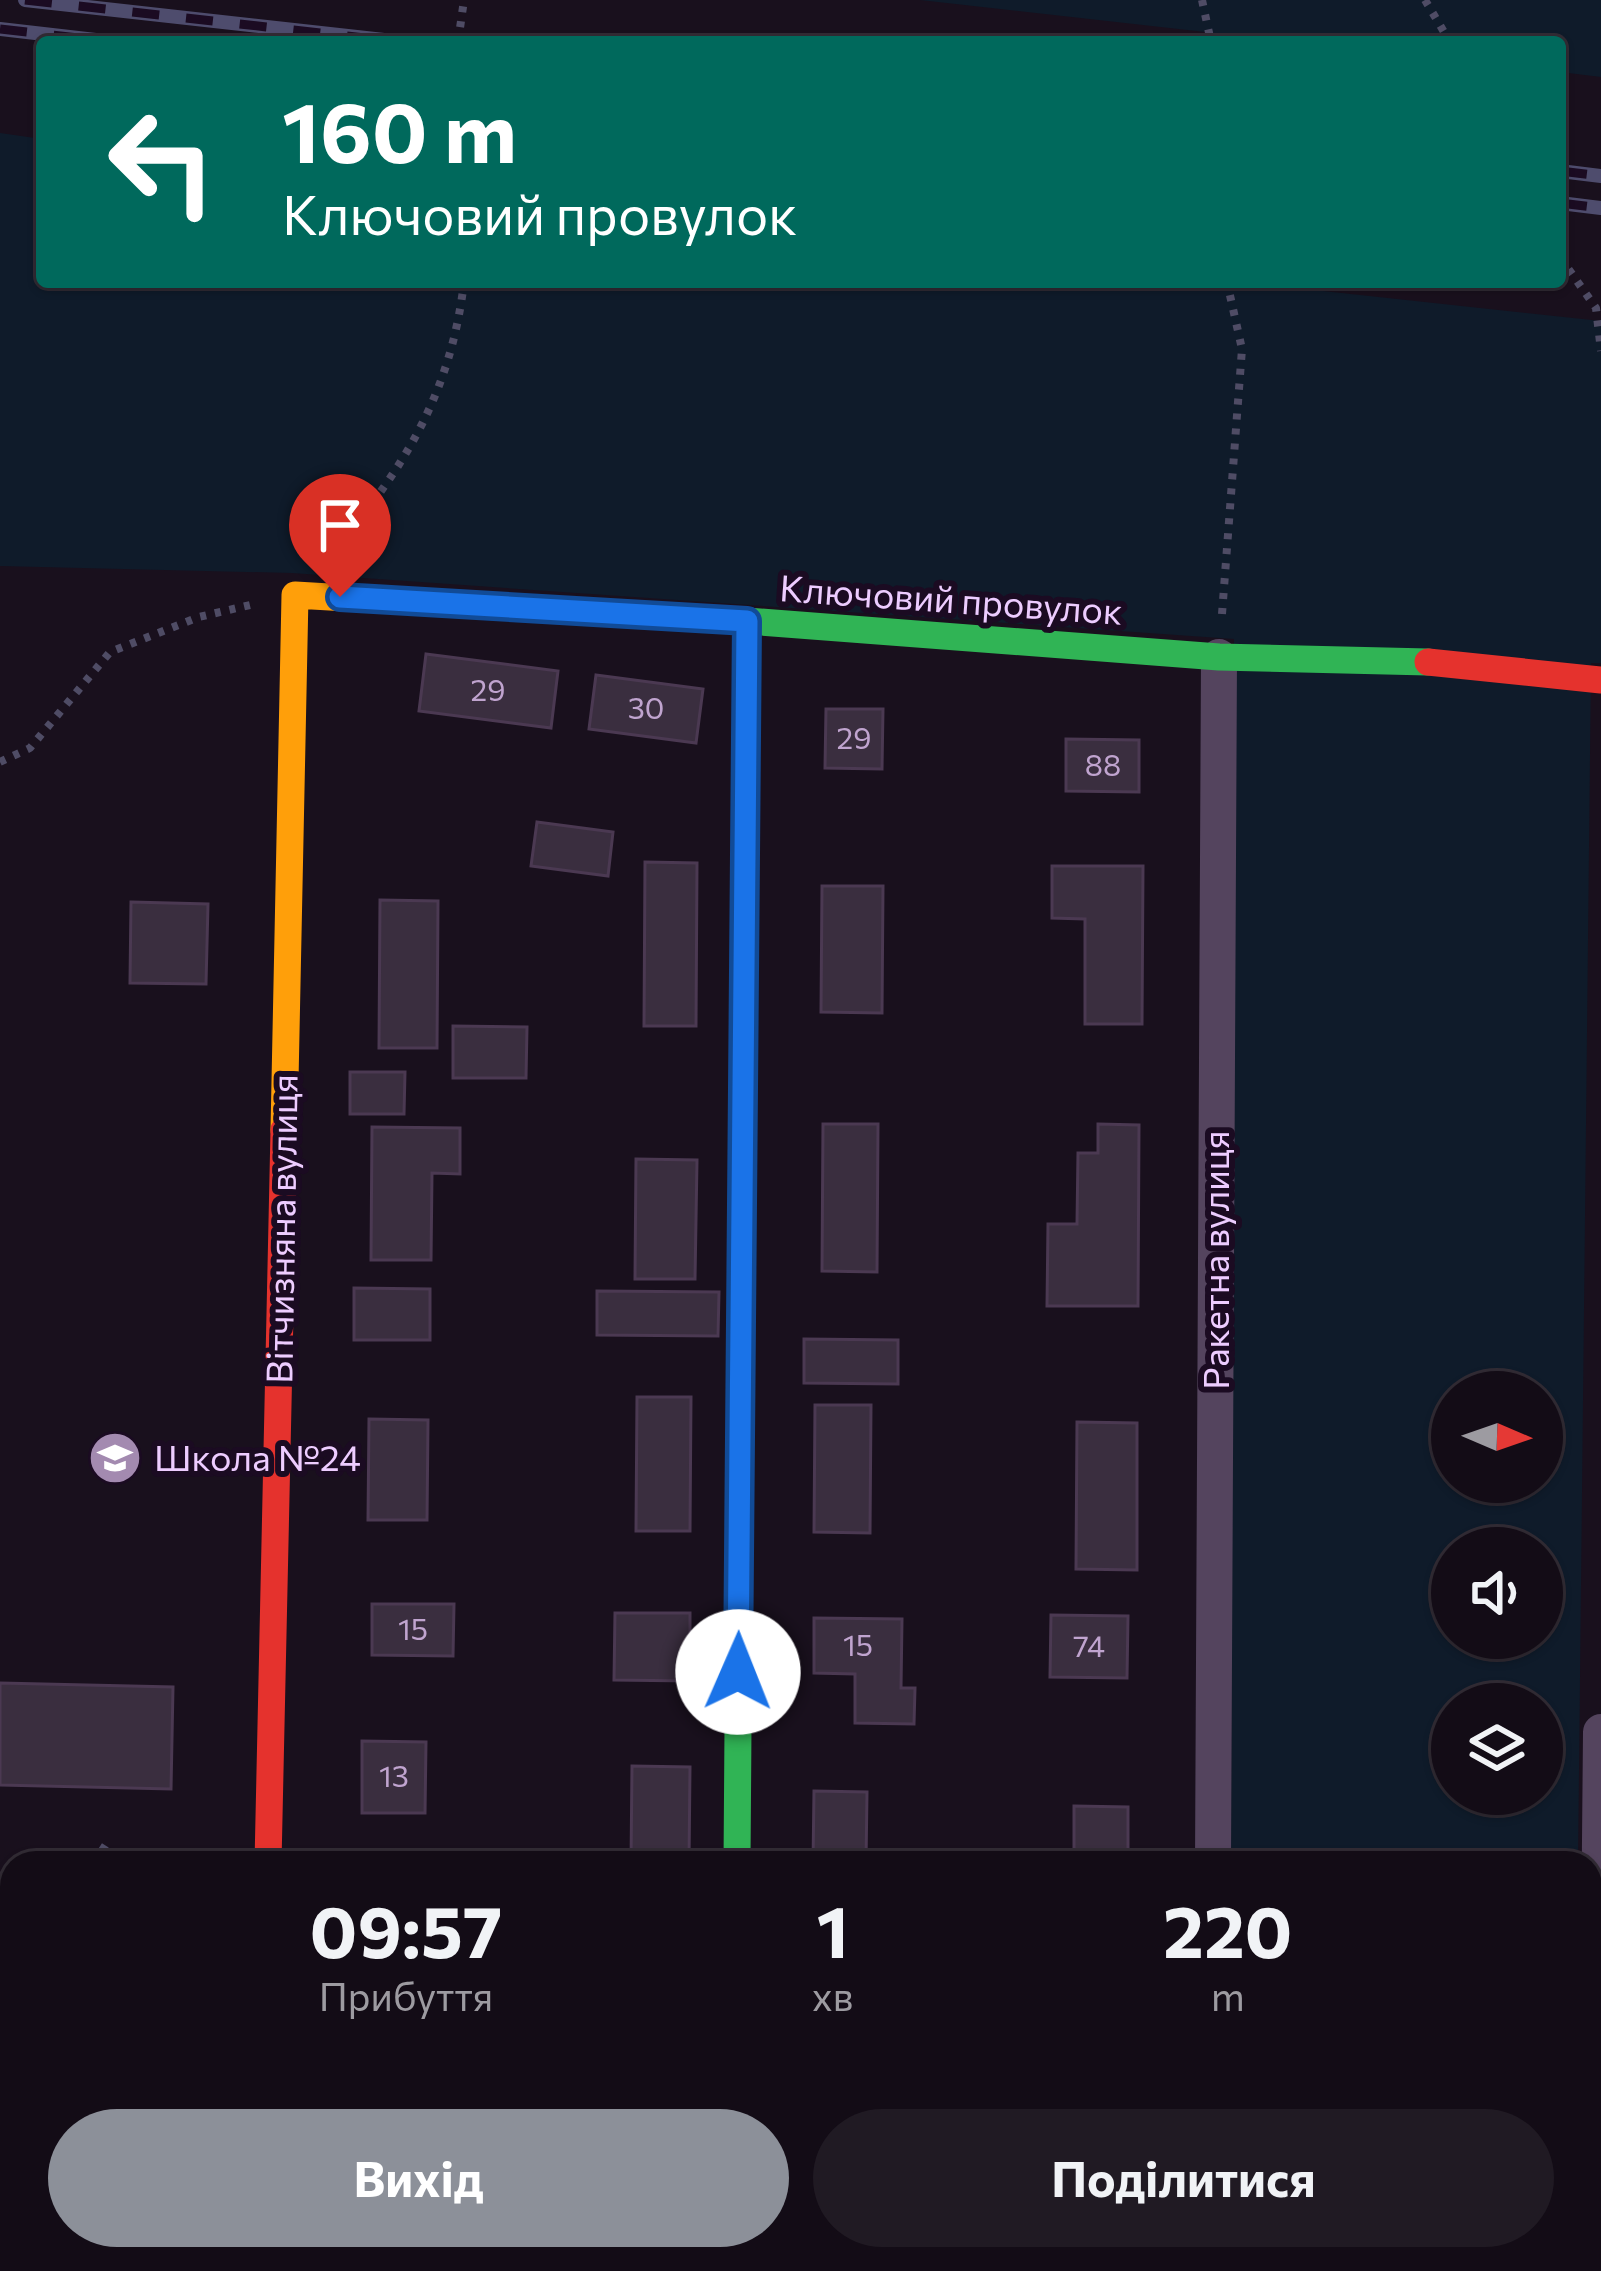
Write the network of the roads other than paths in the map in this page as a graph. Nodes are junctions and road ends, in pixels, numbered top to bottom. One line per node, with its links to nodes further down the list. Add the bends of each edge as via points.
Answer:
1 (295, 595): 2 (street, Ключовий провулок); 6 (street, Вітчизняна вулиця)
2 (747, 621): 3 (street, Ключовий провулок); 7 (street)
3 (1219, 657): 4 (street, Ключовий провулок, via 1409,660); 8 (street, Ракетна вулиця)
4 (1601, 680)
5 (1601, 1732): 9 (street)
6 (268, 1851)
7 (736, 1851)
8 (1213, 1851)
9 (1600, 1851)

